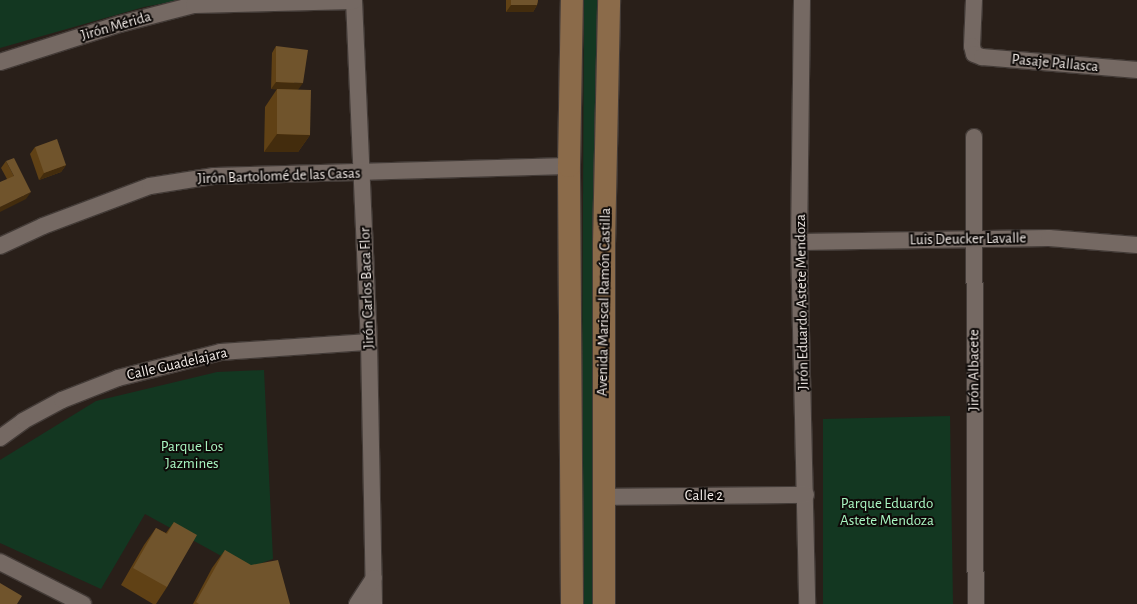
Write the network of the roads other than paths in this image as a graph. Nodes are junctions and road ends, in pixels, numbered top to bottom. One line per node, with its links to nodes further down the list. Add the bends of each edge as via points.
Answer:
1 (354, 0): 6 (street, Jirón Mérida, via 194,5 120,24); 10 (street, Jirón Carlos Baca Flor)
2 (572, 0): 9 (main road)
3 (609, 0): 18 (main road, Avenida Mariscal Ramón Castilla)
4 (802, 0): 12 (street, Jirón Eduardo Astete Mendoza)
5 (974, 0): 7 (street, Pasaje Pallasca, via 974,54)
6 (0, 62)
7 (1137, 70)
8 (974, 136): 11 (street, Jirón Albacete)
9 (569, 166): 10 (street, Jirón Bartolomé de las Casas); 24 (main road)
10 (362, 173): 14 (street, Jirón Bartolomé de las Casas, via 214,176 150,186 43,226); 15 (street, Jirón Carlos Baca Flor)
11 (973, 238): 12 (street, Luis Deucker Lavalle); 13 (street, Luis Deucker Lavalle, via 1073,239); 27 (street, Jirón Albacete)
12 (799, 242): 17 (street, Jirón Eduardo Astete Mendoza)
13 (1137, 245)
14 (0, 246)
15 (369, 342): 16 (street, Calle Guadelajara, via 221,352 118,378 62,400); 20 (street, Jirón Carlos Baca Flor)
16 (0, 438)
17 (806, 495): 18 (street, Calle 2); 26 (street, Jirón Eduardo Astete Mendoza)
18 (602, 497): 25 (main road, Avenida Mariscal Ramón Castilla)
19 (0, 562): 21 (street)
20 (375, 576): 22 (street); 23 (street, Jirón Carlos Baca Flor)
21 (82, 604)
22 (357, 604)
23 (374, 604)
24 (572, 604)
25 (604, 604)
26 (807, 604)
27 (976, 604)

